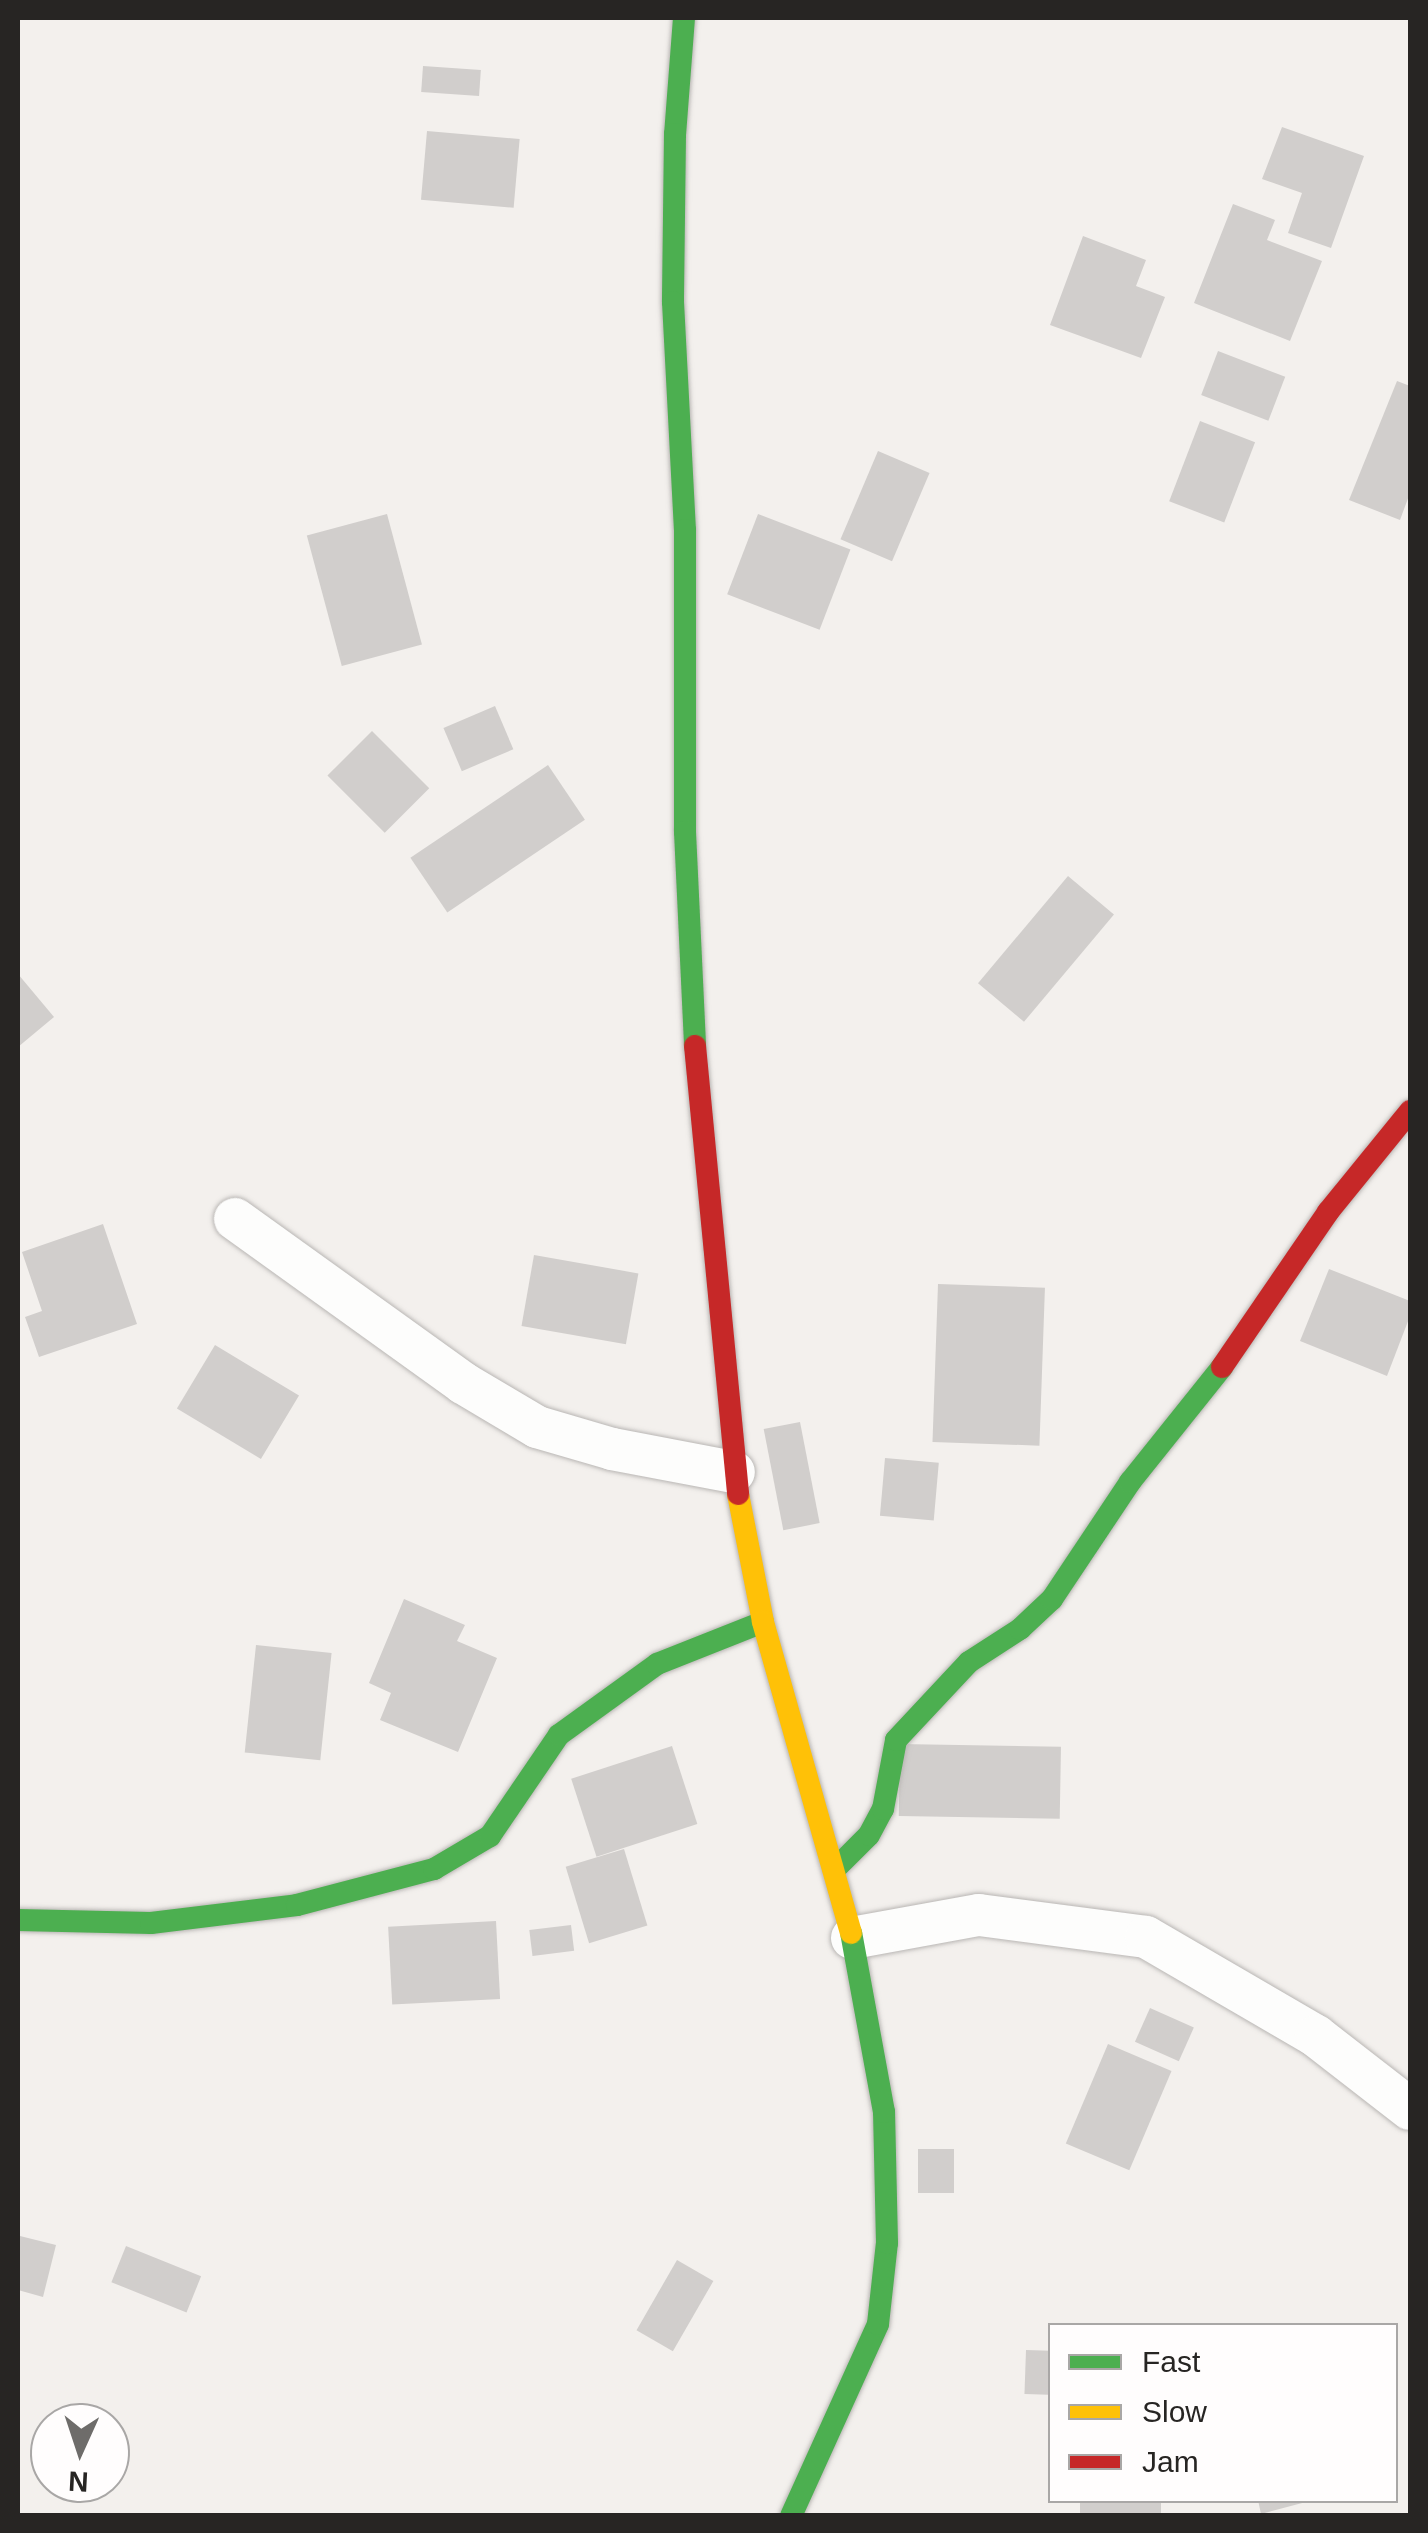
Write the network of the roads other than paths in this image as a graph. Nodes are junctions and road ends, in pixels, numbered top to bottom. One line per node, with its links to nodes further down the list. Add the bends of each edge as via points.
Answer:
1 (684, 18): 4 (street, via 672,302 685,530 685,832 696,1066)
2 (1410, 1111): 6 (street, via 1328,1212 1052,1599 969,1662 896,1740 883,1809 869,1835)
3 (236, 1220): 4 (street, via 463,1383 537,1427)
4 (734, 1472): 5 (street)
5 (763, 1622): 6 (street); 7 (street, via 658,1664 558,1735 490,1836 434,1869 297,1905 151,1923)
6 (834, 1870): 8 (street)
7 (18, 1920)
8 (852, 1938): 9 (street, via 979,1915 1146,1938 1316,2036); 10 (street, via 884,2112 886,2243 878,2324)
9 (1410, 2109)
10 (791, 2516)

